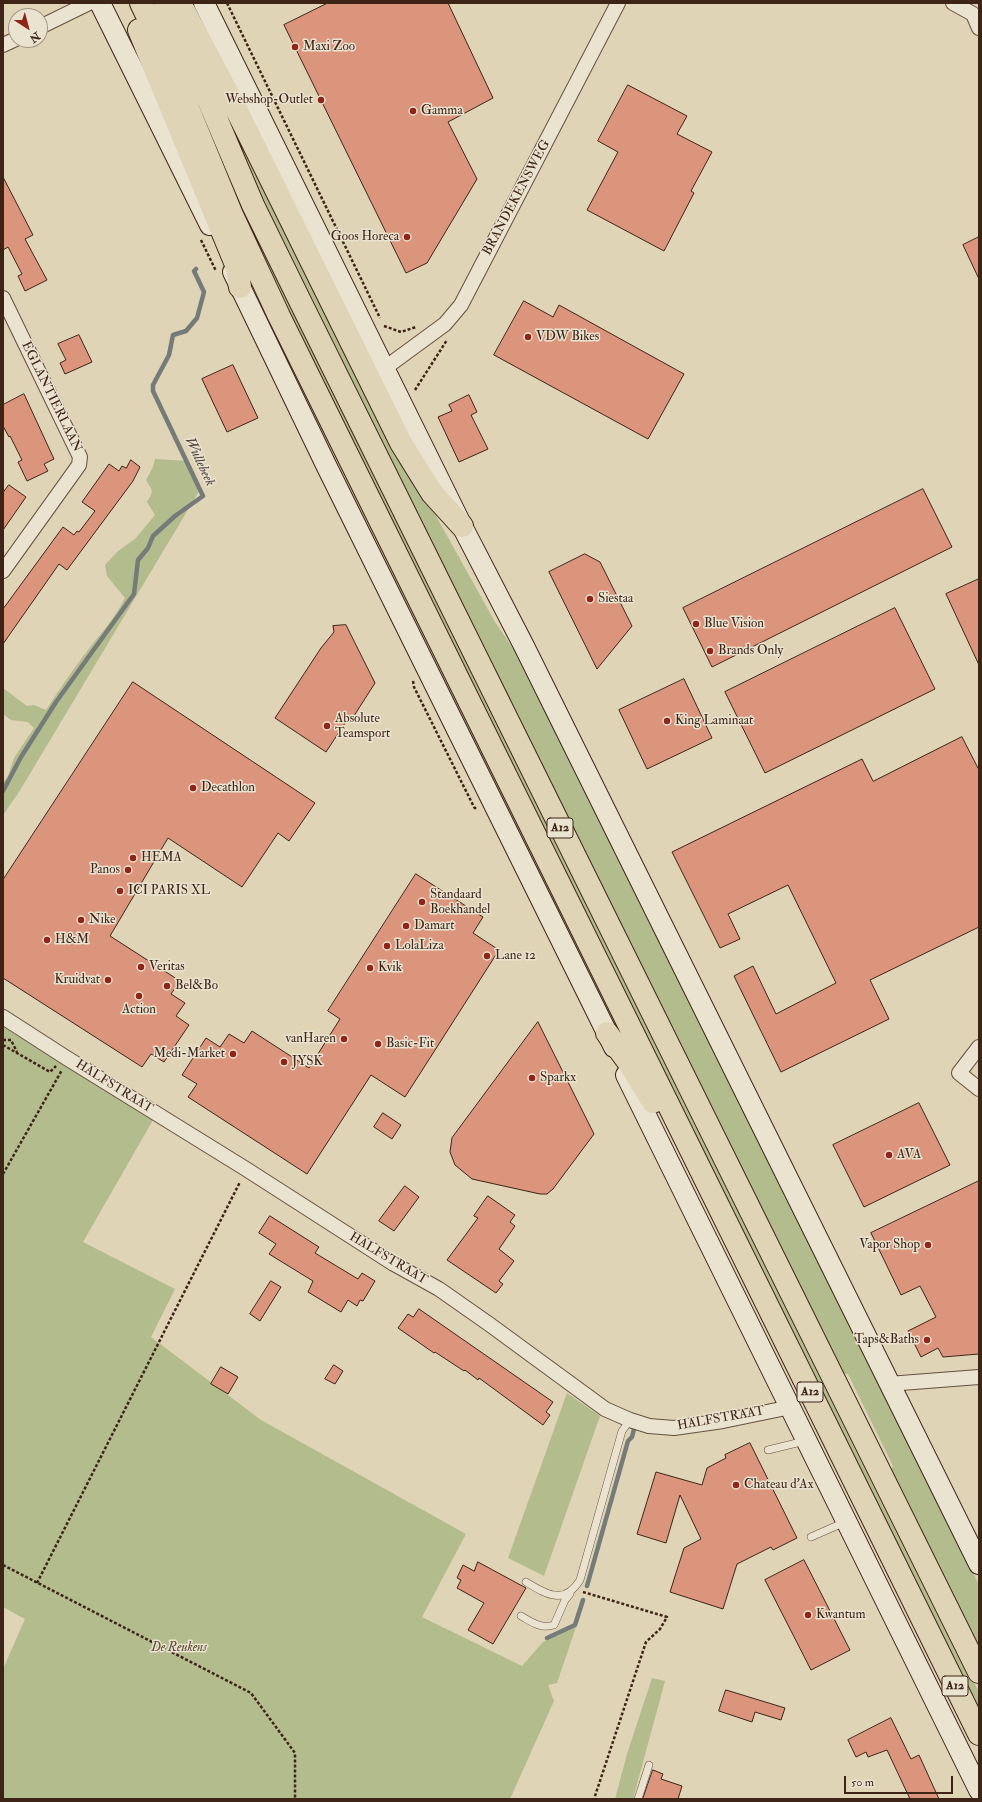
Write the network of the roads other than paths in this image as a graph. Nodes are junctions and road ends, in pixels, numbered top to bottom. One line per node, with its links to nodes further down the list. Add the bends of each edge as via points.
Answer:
1 (89, 3): 10 (street)
2 (100, 3): 12 (main road)
3 (128, 3): 12 (highway, via 237,267)
4 (141, 3): 21 (highway, A12, via 166,55 232,215 279,316)
5 (165, 3): 34 (highway, A12, via 253,205)
6 (180, 3): 15 (highway, via 237,111 401,443 432,492)
7 (204, 3): 14 (main road)
8 (618, 3): 14 (street, BRANDEKENSWEG, via 461,305 445,324)
9 (953, 3): 11 (street, via 973,14)
10 (48, 23)
11 (979, 28)
12 (240, 287): 18 (main road)
13 (3, 298): 16 (street, EGLANTIERLAAN, via 80,457 79,466)
14 (385, 368): 15 (main road)
15 (462, 526): 23 (main road, via 524,646)
16 (3, 571)
17 (3, 1017): 25 (street, HALFSTRAAT, via 65,1061 246,1169 394,1264 439,1289 605,1409)
18 (607, 1033): 21 (highway, via 660,1114); 24 (main road)
19 (979, 1047): 20 (street, via 959,1073)
20 (979, 1089)
21 (689, 1146): 35 (highway, A12)
22 (979, 1377): 23 (street)
23 (888, 1384): 30 (main road)
24 (791, 1407): 25 (street, HALFSTRAAT, via 674,1428 649,1426); 26 (main road)
25 (630, 1420): 32 (lane, via 622,1431 580,1580)
26 (807, 1441): 27 (lane); 28 (main road)
27 (768, 1450)
28 (847, 1521): 29 (lane); 37 (main road)
29 (811, 1537)
30 (979, 1564)
31 (526, 1582): 32 (lane, via 550,1594 563,1596)
32 (574, 1590): 33 (lane, via 565,1600 554,1625 539,1626)
33 (520, 1616)
34 (979, 1672)
35 (979, 1734)
36 (649, 1765): 38 (lane)
37 (979, 1790)
38 (638, 1799)

